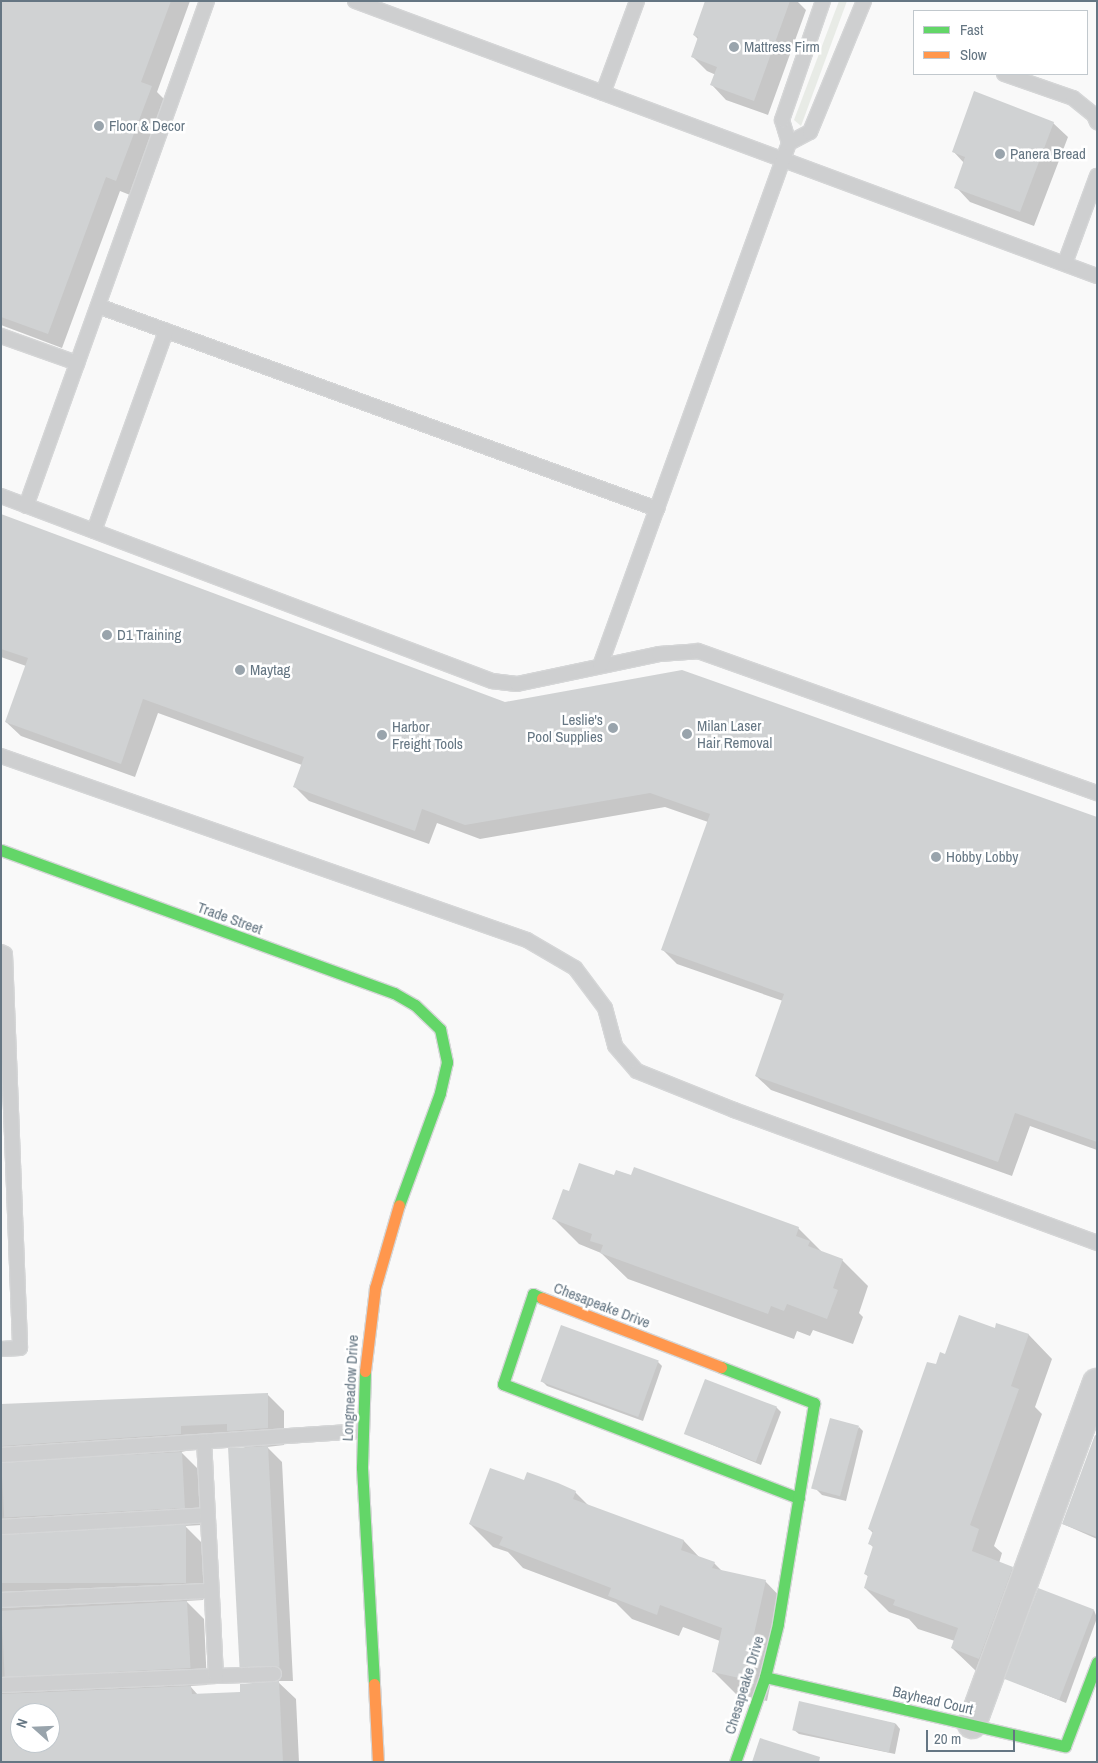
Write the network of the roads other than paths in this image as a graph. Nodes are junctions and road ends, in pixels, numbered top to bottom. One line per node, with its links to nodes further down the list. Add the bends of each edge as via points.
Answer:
1 (207, 1): 14 (lane)
2 (355, 1): 7 (lane)
3 (637, 1): 7 (lane)
4 (823, 1): 9 (lane, via 782,120)
5 (864, 1): 9 (lane, via 810,132)
6 (1007, 75): 8 (lane, via 1073,98 1094,114)
7 (603, 93): 10 (lane)
8 (1097, 122)
9 (789, 143): 10 (lane)
10 (783, 160): 12 (lane); 20 (lane)
11 (1097, 176): 12 (lane)
12 (1065, 264): 13 (lane)
13 (1097, 276)
14 (98, 306): 15 (lane); 17 (lane)
15 (166, 331): 20 (lane); 21 (lane)
16 (1, 336): 17 (lane)
17 (77, 363): 19 (lane)
18 (1, 496): 19 (lane)
19 (26, 506): 21 (lane)
20 (657, 509): 22 (lane)
21 (94, 532): 22 (lane, via 492,681 517,684)
22 (600, 666): 24 (lane, via 659,654 698,651)
23 (1, 756): 28 (lane, via 527,940 575,968 605,1008 615,1046 638,1071 734,1110)
24 (1097, 793)
25 (1, 850): 27 (street, Trade Street, via 394,993 415,1005)
26 (1, 952): 29 (lane, via 5,954 20,1348)
27 (440, 1029): 31 (street, Longmeadow Drive, via 447,1062 440,1093 389,1233 375,1288 365,1355)
28 (1097, 1243)
29 (1, 1349)
30 (1097, 1383): 44 (street)
31 (361, 1431): 32 (lane); 45 (street, Longmeadow Drive)
32 (204, 1442): 33 (lane); 35 (lane)
33 (1, 1455)
34 (798, 1498): 34 (street, Chesapeake Drive, via 814,1403 533,1294 503,1384); 42 (street, Chesapeake Drive, via 778,1624)
35 (208, 1515): 36 (lane); 37 (lane)
36 (1, 1527)
37 (211, 1591): 38 (lane); 41 (lane)
38 (1, 1600)
39 (1097, 1662): 44 (street, Bayhead Court, via 1065,1746)
40 (274, 1674): 41 (lane)
41 (216, 1676): 43 (lane)
42 (765, 1677): 44 (street, Bayhead Court); 46 (street, Chesapeake Drive)
43 (1, 1685)
44 (972, 1724)
45 (378, 1762)
46 (735, 1762)

